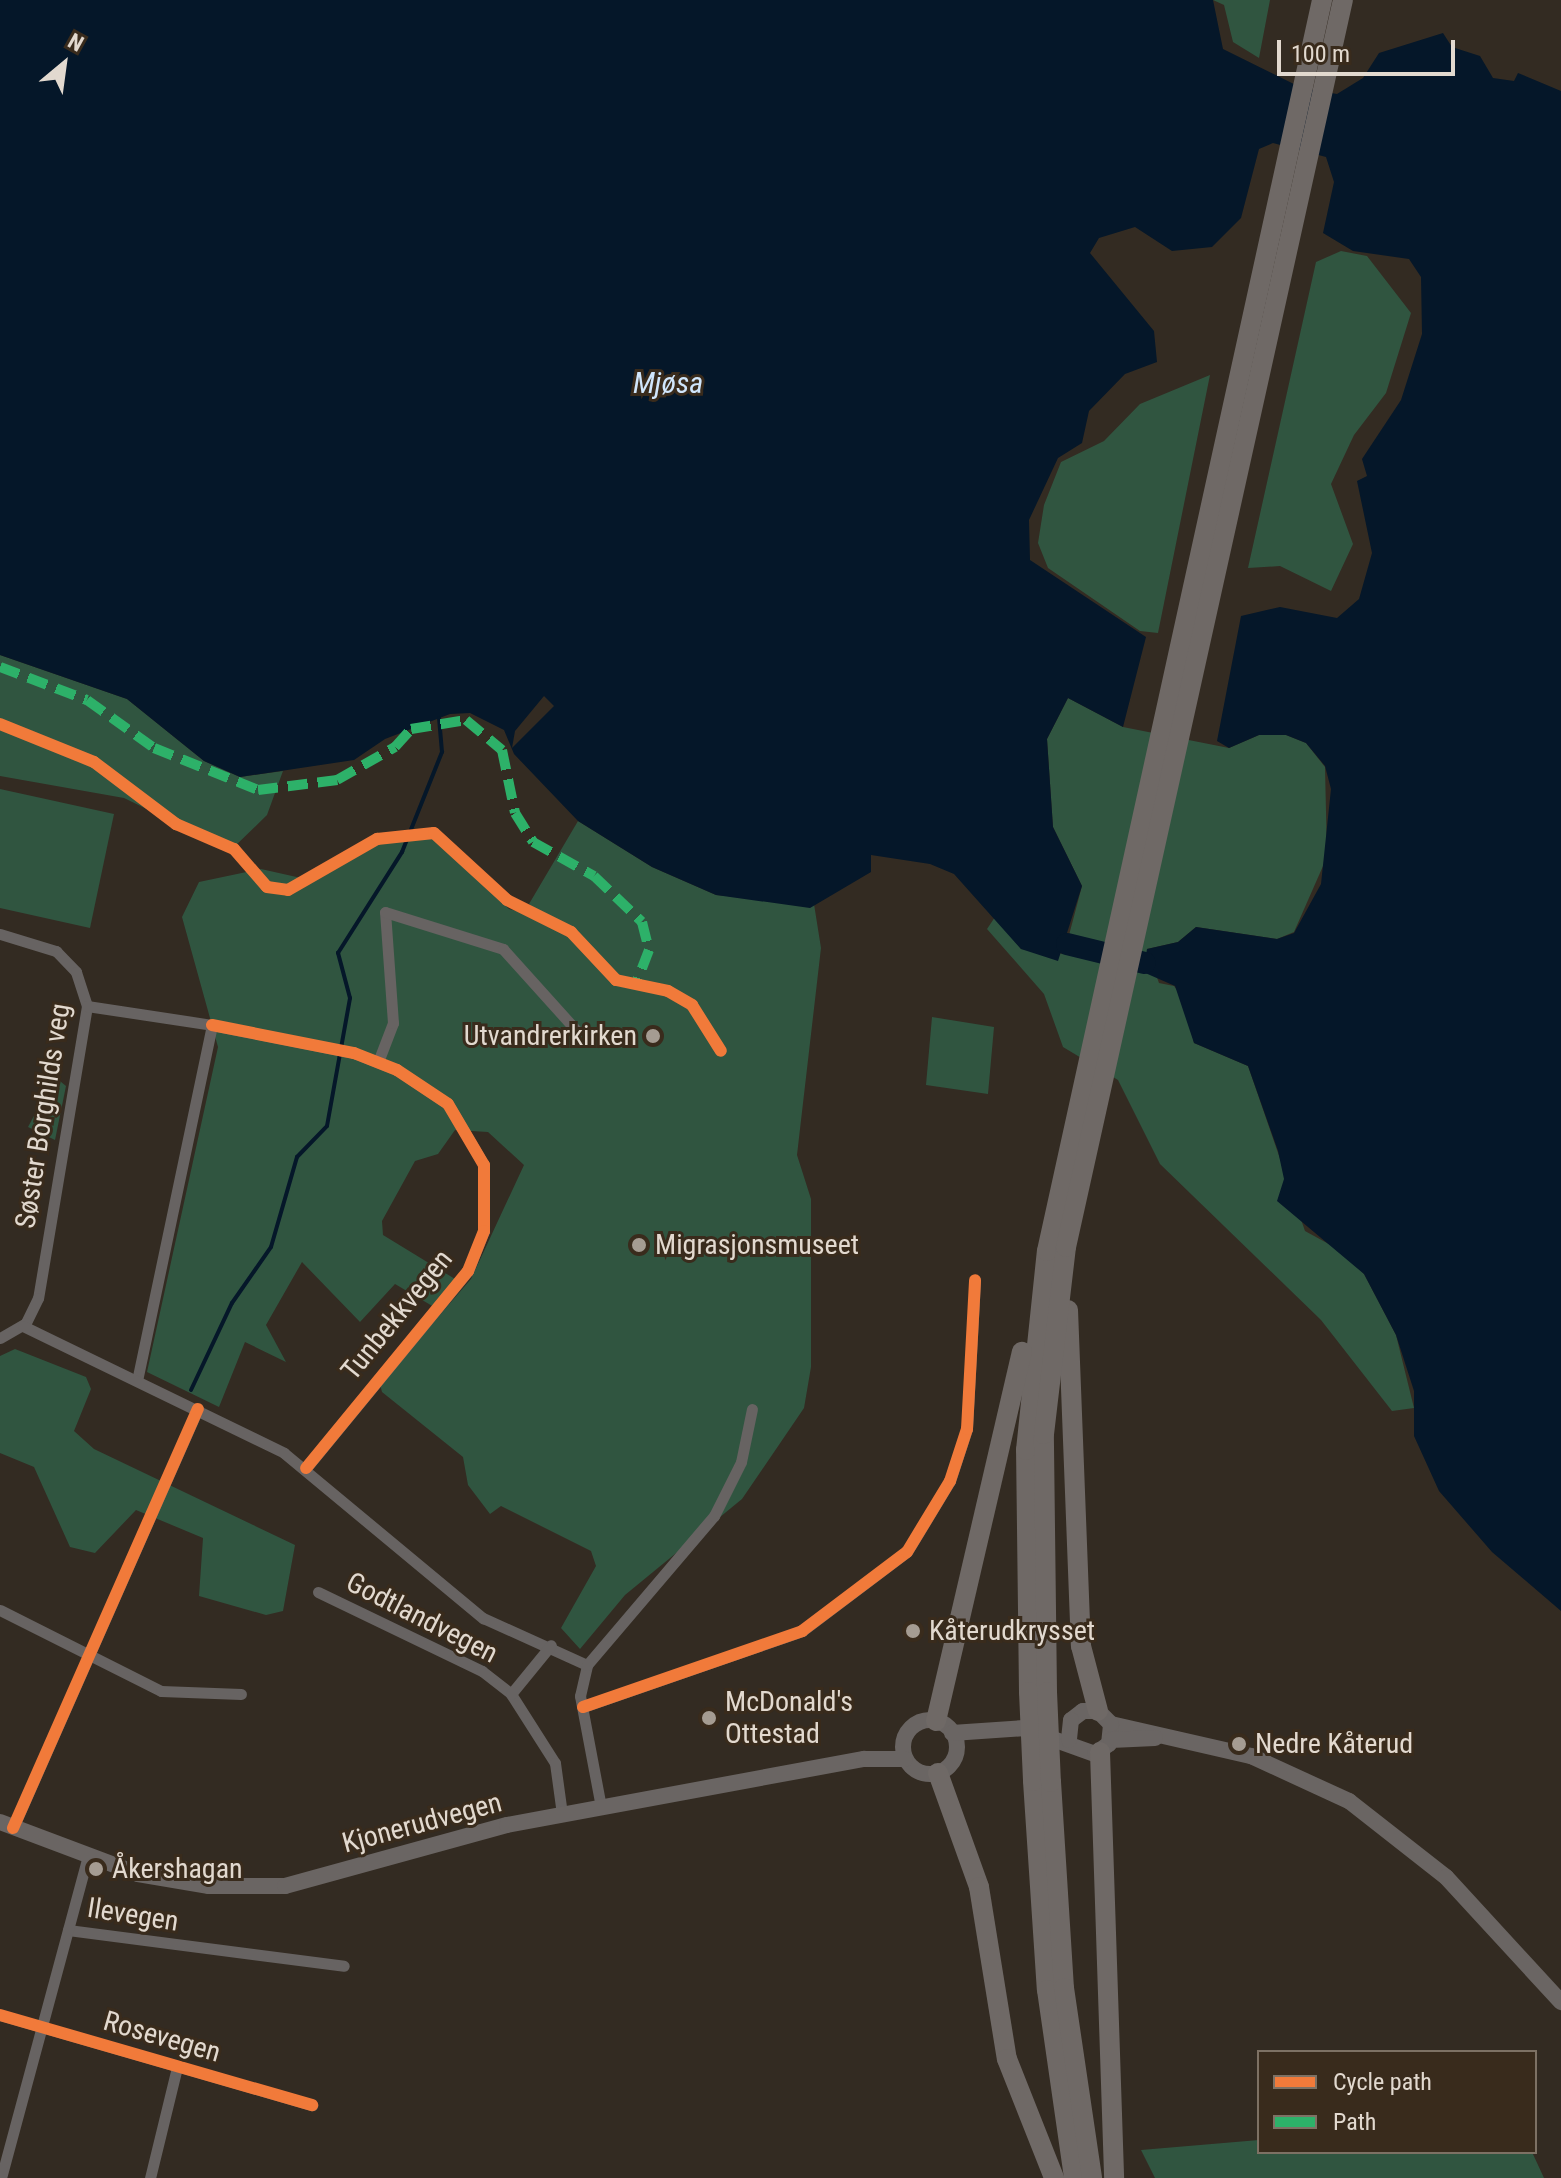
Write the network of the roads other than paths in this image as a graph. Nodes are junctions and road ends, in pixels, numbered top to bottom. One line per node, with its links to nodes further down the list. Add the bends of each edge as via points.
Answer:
1 (1322, 0): 3 (highway)
2 (1343, 0): 3 (highway)
3 (1321, 62): 9 (highway)
4 (0, 934): 5 (street, Søster Borghilds veg, via 56,951 76,972)
5 (87, 1006): 6 (street, Tunbekkvegen); 11 (street, Søster Borghilds veg, via 41,1286)
6 (212, 1025): 8 (street, Tunbekkvegen); 13 (street)
7 (576, 1030): 8 (street, via 503,949 385,912 393,1023)
8 (378, 1062): 16 (street, Tunbekkvegen, via 424,1087 466,1124 484,1165 484,1231 460,1283)
9 (1056, 1249): 26 (highway); 28 (highway, via 1081,1646); 34 (highway, bridge, via 1025,1464)
10 (975, 1280): 24 (street, via 967,1429 950,1481 907,1552 802,1631)
11 (23, 1326): 12 (street); 13 (street)
12 (0, 1338)
13 (137, 1380): 14 (street)
14 (198, 1409): 16 (street); 20 (street)
15 (752, 1409): 21 (street, via 741,1462 714,1516)
16 (306, 1468): 19 (street, via 483,1618)
17 (318, 1592): 23 (street, Godtlandvegen, via 482,1671)
18 (0, 1610): 20 (street)
19 (551, 1645): 21 (street); 23 (street)
20 (89, 1658): 22 (street, via 172,1694); 37 (street)
21 (587, 1665): 24 (street)
22 (241, 1694)
23 (511, 1694): 36 (street, Godtlandvegen, via 555,1763)
24 (583, 1707): 35 (street)
25 (1071, 1720): 27 (main road); 28 (main road); 30 (main road)
26 (944, 1727): 29 (main road); 31 (main road, Kjonerudvegen, via 916,1724); 32 (main road)
27 (1029, 1731): 29 (main road); 30 (main road)
28 (1105, 1732): 30 (main road, via 1079,1752); 41 (main road, via 1164,1736 1278,1765 1349,1801 1446,1877); 51 (highway)
29 (987, 1737): 32 (main road)
30 (1069, 1740)
31 (904, 1751): 33 (main road, via 916,1770); 35 (main road, Kjonerudvegen)
32 (956, 1753): 33 (main road)
33 (938, 1773): 48 (highway, via 979,1887 1007,2059)
34 (1042, 1781): 49 (highway, via 1047,1990); 50 (highway)
35 (601, 1807): 36 (main road, Kjonerudvegen)
36 (562, 1814): 38 (main road, Kjonerudvegen, via 435,1841 285,1886 209,1886)
37 (6, 1825): 38 (main road, Kjonerudvegen)
38 (87, 1860): 39 (street, Ilevegen)
39 (68, 1930): 40 (street, Ilevegen); 43 (street, Ilevegen)
40 (344, 1966)
41 (1561, 2002)
42 (0, 2015): 43 (street, Rosevegen)
43 (42, 2028): 44 (street, Rosevegen); 46 (street, Ilevegen)
44 (177, 2067): 45 (street, Rosevegen); 47 (street)
45 (312, 2105)
46 (1, 2178)
47 (150, 2178)
48 (1054, 2178)
49 (1074, 2178)
50 (1092, 2178)
51 (1114, 2178)

